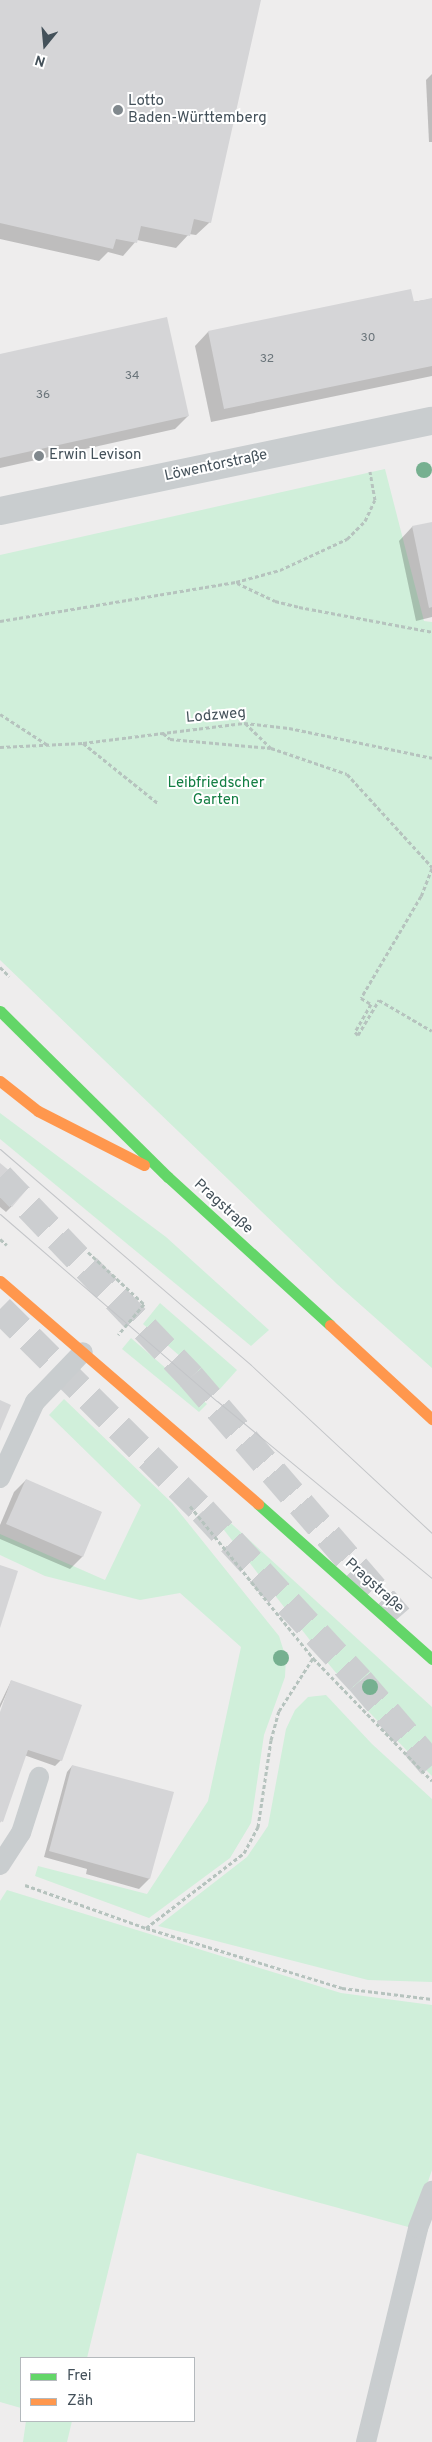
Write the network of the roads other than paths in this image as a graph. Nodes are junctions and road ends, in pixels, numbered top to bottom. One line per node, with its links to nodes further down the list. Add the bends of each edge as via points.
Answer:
1 (432, 421): 2 (street, Löwentorstraße)
2 (0, 511)
3 (0, 1011): 5 (main road, Pragstraße)
4 (0, 1081): 5 (main road, via 38,1110)
5 (168, 1177): 8 (main road, Pragstraße)
6 (0, 1281): 7 (main road, Pragstraße)
7 (83, 1352): 9 (lane, via 35,1402); 10 (main road, Pragstraße)
8 (432, 1419)
9 (0, 1478)
10 (432, 1659)
11 (39, 1777): 12 (lane, via 21,1833)
12 (0, 1865)
13 (432, 2191): 14 (lane, via 418,2228)
14 (366, 2442)

